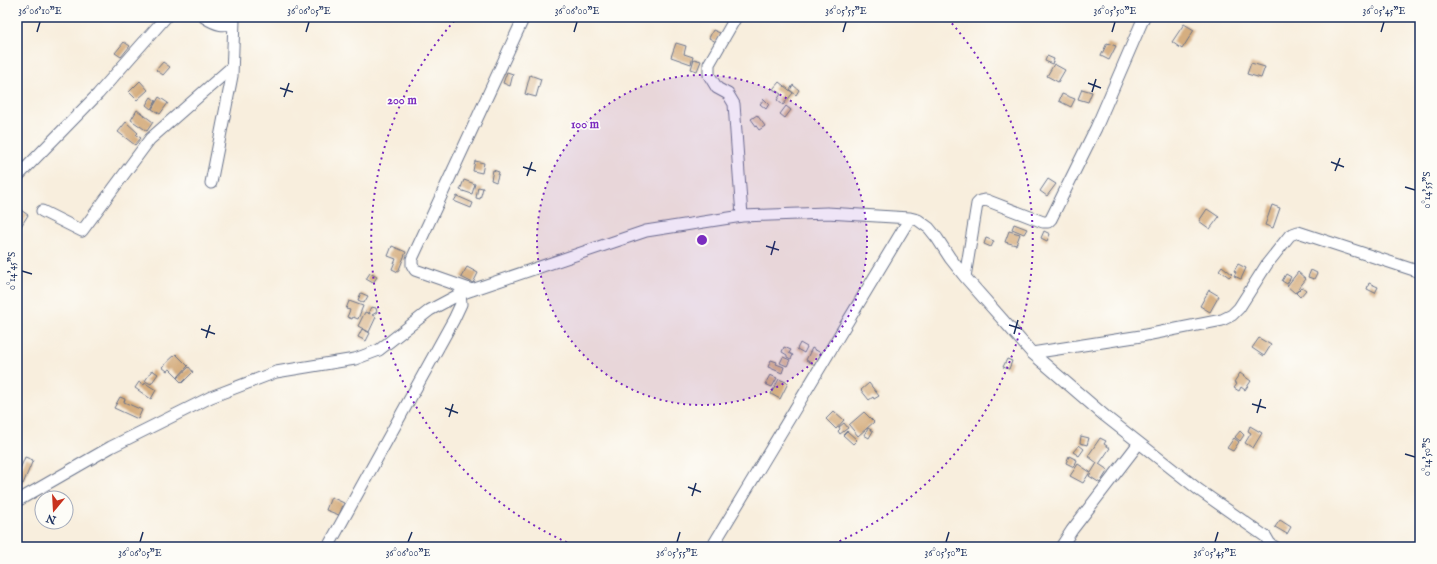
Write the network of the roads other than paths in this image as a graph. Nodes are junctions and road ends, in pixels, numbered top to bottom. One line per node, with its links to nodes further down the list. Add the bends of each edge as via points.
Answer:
1 (166, 17): 8 (street, via 98,94)
2 (204, 17): 6 (street, via 219,25 228,24)
3 (524, 17): 15 (street, via 412,259 415,270)
4 (736, 17): 11 (street, via 709,64 709,76 717,88 728,94 734,104)
5 (1144, 17): 14 (street, via 1096,128 1051,219 1043,222 986,200 980,201 977,204)
6 (234, 18): 7 (street)
7 (232, 67): 9 (street); 10 (street, via 150,139 82,231)
8 (17, 176)
9 (211, 183)
10 (42, 211)
11 (742, 216): 12 (street, via 827,213); 15 (street, via 646,231)
12 (910, 218): 14 (street, via 929,228); 22 (street)
13 (1420, 272): 17 (street, via 1298,232 1290,235 1267,264 1239,308 1222,320)
14 (965, 277): 17 (street)
15 (472, 290): 16 (street)
16 (460, 294): 19 (street, via 430,310 379,350 355,359 276,372 211,397 110,447); 21 (street, via 461,304 454,320)
17 (1032, 353): 18 (street, via 1104,416)
18 (1140, 443): 20 (street, via 1198,490); 23 (street)
19 (17, 501)
20 (1266, 537): 24 (street); 25 (street)
21 (328, 547)
22 (712, 547)
23 (1061, 547)
24 (1260, 547)
25 (1275, 547)

